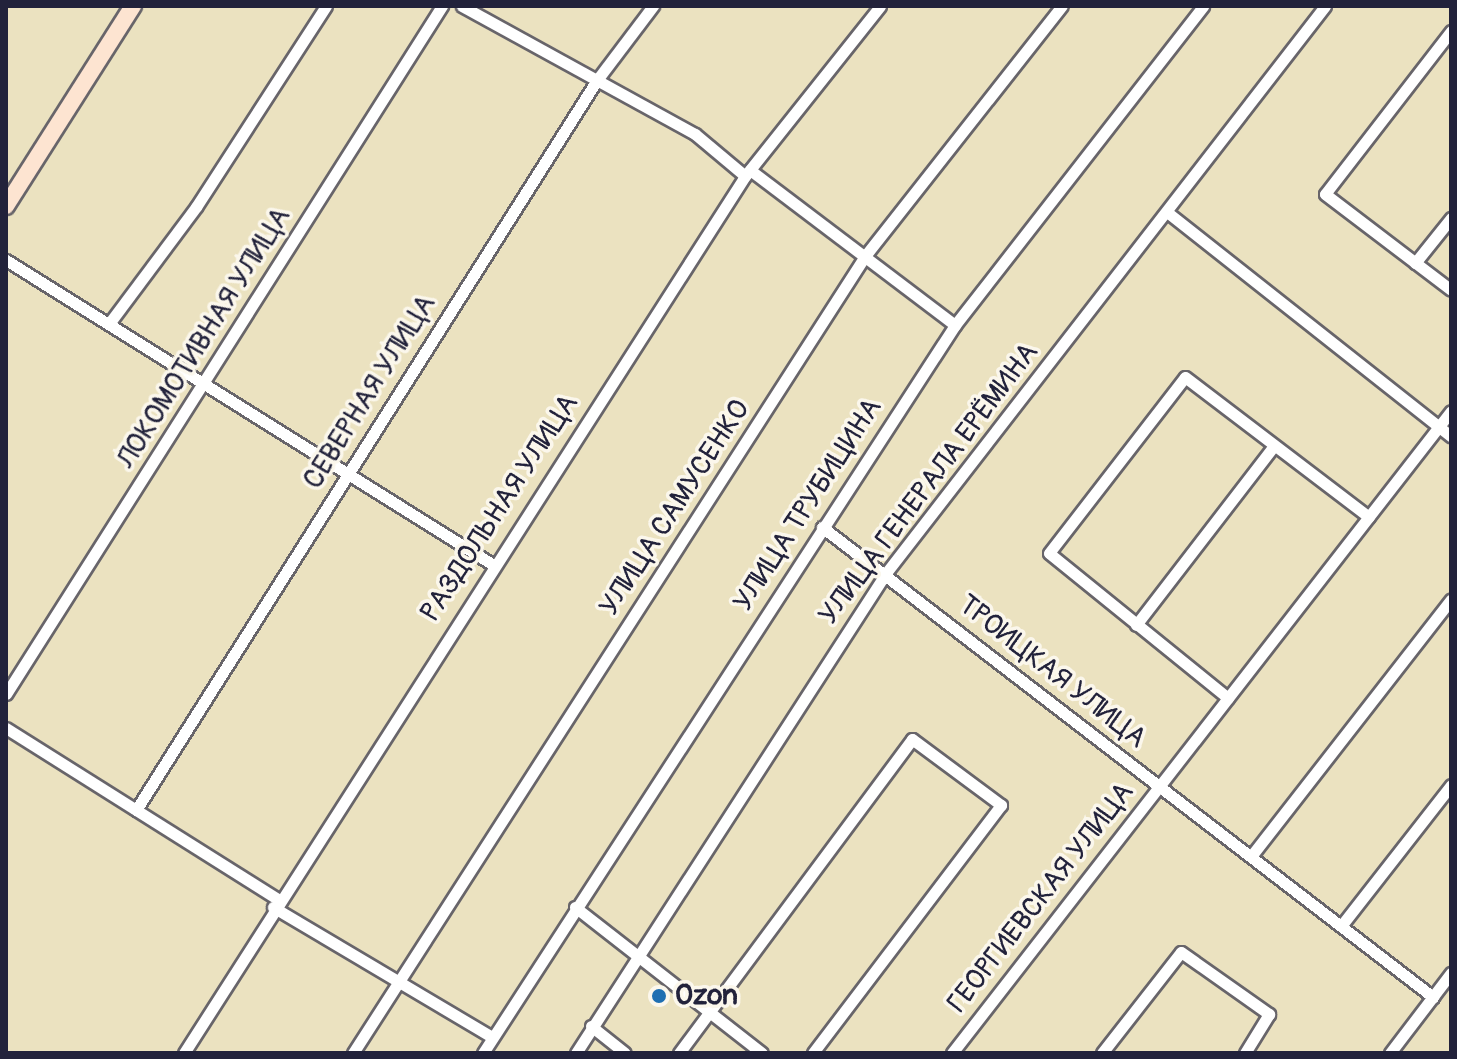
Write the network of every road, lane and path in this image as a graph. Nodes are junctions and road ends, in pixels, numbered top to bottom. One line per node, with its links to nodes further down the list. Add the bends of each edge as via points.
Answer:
1 (133, 6): 13 (main road)
2 (326, 6): 20 (street, via 196,207)
3 (442, 6): 22 (street, ЛОКОМОТИВНАЯ УЛИЦА)
4 (462, 6): 11 (street)
5 (653, 6): 11 (street, СЕВЕРНАЯ УЛИЦА)
6 (880, 6): 12 (street, РАЗДОЛЬНАЯ УЛИЦА)
7 (1062, 6): 16 (street, УЛИЦА САМУСЕНКО)
8 (1203, 6): 21 (street, УЛИЦА ТРУБИЦИНА)
9 (1325, 6): 14 (street, УЛИЦА ГЕНЕРАЛА ЕРЁМИНА)
10 (1451, 31): 18 (street, via 1325,194)
11 (597, 80): 12 (street, via 695,134); 27 (street, СЕВЕРНАЯ УЛИЦА)
12 (747, 173): 16 (street); 30 (street, РАЗДОЛЬНАЯ УЛИЦА)
13 (6, 206)
14 (1167, 212): 24 (street); 31 (street, УЛИЦА ГЕНЕРАЛА ЕРЁМИНА)
15 (1451, 218): 18 (street)
16 (865, 256): 21 (street); 46 (street, УЛИЦА САМУСЕНКО)
17 (6, 260): 20 (street)
18 (1415, 263): 19 (street)
19 (1451, 290)
20 (111, 321): 22 (street)
21 (955, 325): 29 (street, УЛИЦА ТРУБИЦИНА)
22 (206, 382): 27 (street); 34 (street, ЛОКОМОТИВНАЯ УЛИЦА)
23 (1451, 411): 24 (street, ГЕОРГИЕВСКАЯ УЛИЦА)
24 (1439, 427): 25 (street); 28 (street, ГЕОРГИЕВСКАЯ УЛИЦА)
25 (1451, 436)
26 (1274, 446): 28 (street); 33 (street); 33 (street, via 1185,377 1068,528 1049,553)
27 (347, 473): 30 (street); 39 (street, СЕВЕРНАЯ УЛИЦА)
28 (1369, 517): 35 (street, ГЕОРГИЕВСКАЯ УЛИЦА)
29 (822, 527): 31 (street, ТРОИЦКАЯ УЛИЦА); 42 (street, УЛИЦА ТРУБИЦИНА)
30 (492, 564): 41 (street, РАЗДОЛЬНАЯ УЛИЦА)
31 (886, 573): 37 (street, ТРОИЦКАЯ УЛИЦА); 44 (street, УЛИЦА ГЕНЕРАЛА ЕРЁМИНА)
32 (1451, 599): 40 (street)
33 (1136, 625): 35 (street)
34 (6, 694)
35 (1228, 698): 37 (street, ГЕОРГИЕВСКАЯ УЛИЦА)
36 (6, 728): 39 (street)
37 (1158, 785): 40 (street, ТРОИЦКАЯ УЛИЦА); 59 (street, ГЕОРГИЕВСКАЯ УЛИЦА)
38 (1451, 785): 43 (street)
39 (136, 810): 41 (street)
40 (1252, 855): 43 (street, ТРОИЦКАЯ УЛИЦА)
41 (275, 903): 46 (street); 51 (street, РАЗДОЛЬНАЯ УЛИЦА)
42 (575, 907): 44 (street); 50 (street, УЛИЦА ТРУБИЦИНА)
43 (1341, 926): 47 (street, ТРОИЦКАЯ УЛИЦА)
44 (637, 958): 48 (street); 49 (street, УЛИЦА ГЕНЕРАЛА ЕРЁМИНА)
45 (1451, 973): 47 (street)
46 (396, 980): 50 (street); 52 (street, УЛИЦА САМУСЕНКО)
47 (1433, 997): 62 (street)
48 (707, 1011): 56 (street); 57 (street); 58 (street, via 912,739 1001,805)
49 (591, 1026): 54 (street, УЛИЦА ГЕНЕРАЛА ЕРЁМИНА); 55 (street)
50 (492, 1037): 53 (street, УЛИЦА ТРУБИЦИНА)
51 (184, 1053)
52 (353, 1053)
53 (483, 1053)
54 (576, 1053)
55 (625, 1053)
56 (679, 1053)
57 (762, 1053)
58 (813, 1053)
59 (952, 1053)
60 (1102, 1053): 61 (street, via 1181,952 1269,1014)
61 (1245, 1053)
62 (1390, 1053)

